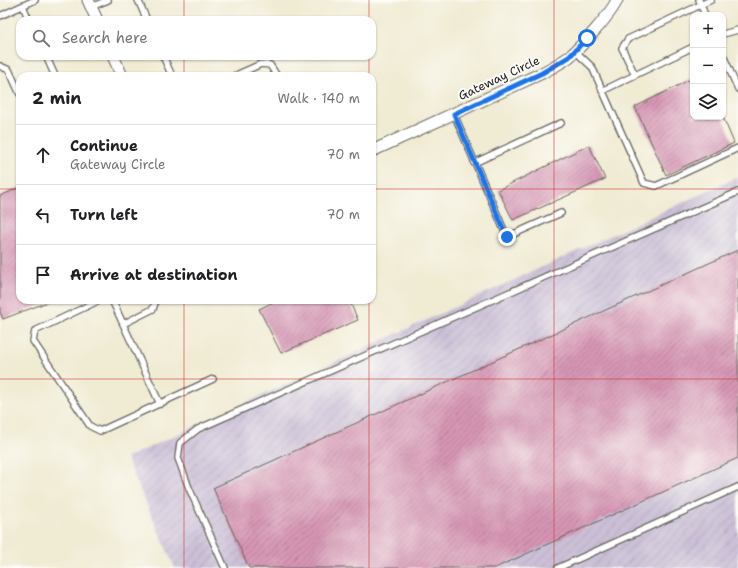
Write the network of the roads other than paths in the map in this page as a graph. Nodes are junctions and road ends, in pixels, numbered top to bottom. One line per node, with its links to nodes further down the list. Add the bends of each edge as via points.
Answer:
1 (35, 0): 8 (lane)
2 (108, 0): 7 (lane)
3 (138, 0): 13 (lane)
4 (617, 0): 17 (street, Gateway Circle)
5 (711, 0): 6 (lane)
6 (700, 2): 9 (lane); 28 (lane, via 628,39 622,48)
7 (89, 4): 12 (street)
8 (22, 6): 10 (lane); 11 (lane)
9 (704, 12)
10 (0, 16)
11 (27, 16)
12 (95, 16)
13 (145, 16)
14 (738, 30): 15 (lane)
15 (726, 33)
16 (691, 48): 28 (lane)
17 (575, 51): 31 (lane, via 592,67); 32 (street, Gateway Circle, via 542,73)
18 (48, 60): 23 (lane)
19 (115, 60): 24 (street)
20 (165, 60): 25 (lane)
21 (726, 62): 30 (lane)
22 (0, 66): 29 (lane, via 9,70)
23 (53, 72)
24 (120, 72)
25 (170, 72)
26 (243, 72): 27 (lane, via 265,64 270,65)
27 (274, 72)
28 (635, 75): 31 (lane)
29 (16, 85)
30 (738, 89)
31 (602, 91): 34 (lane, via 644,183 656,186)
32 (454, 114): 35 (street, Gateway Circle); 36 (lane)
33 (561, 123): 36 (lane)
34 (738, 148)
35 (376, 149)
36 (474, 163): 38 (lane, via 507,237)
37 (738, 192): 46 (lane, via 198,429 180,443 178,458)
38 (561, 213)
39 (92, 304): 44 (lane, via 35,331 33,341 90,426 100,432)
40 (114, 304): 42 (lane)
41 (155, 304): 42 (lane, via 153,310)
42 (123, 324): 44 (lane)
43 (213, 379): 44 (lane)
44 (160, 404)
45 (738, 487): 47 (lane)
46 (225, 568)
47 (558, 568)

